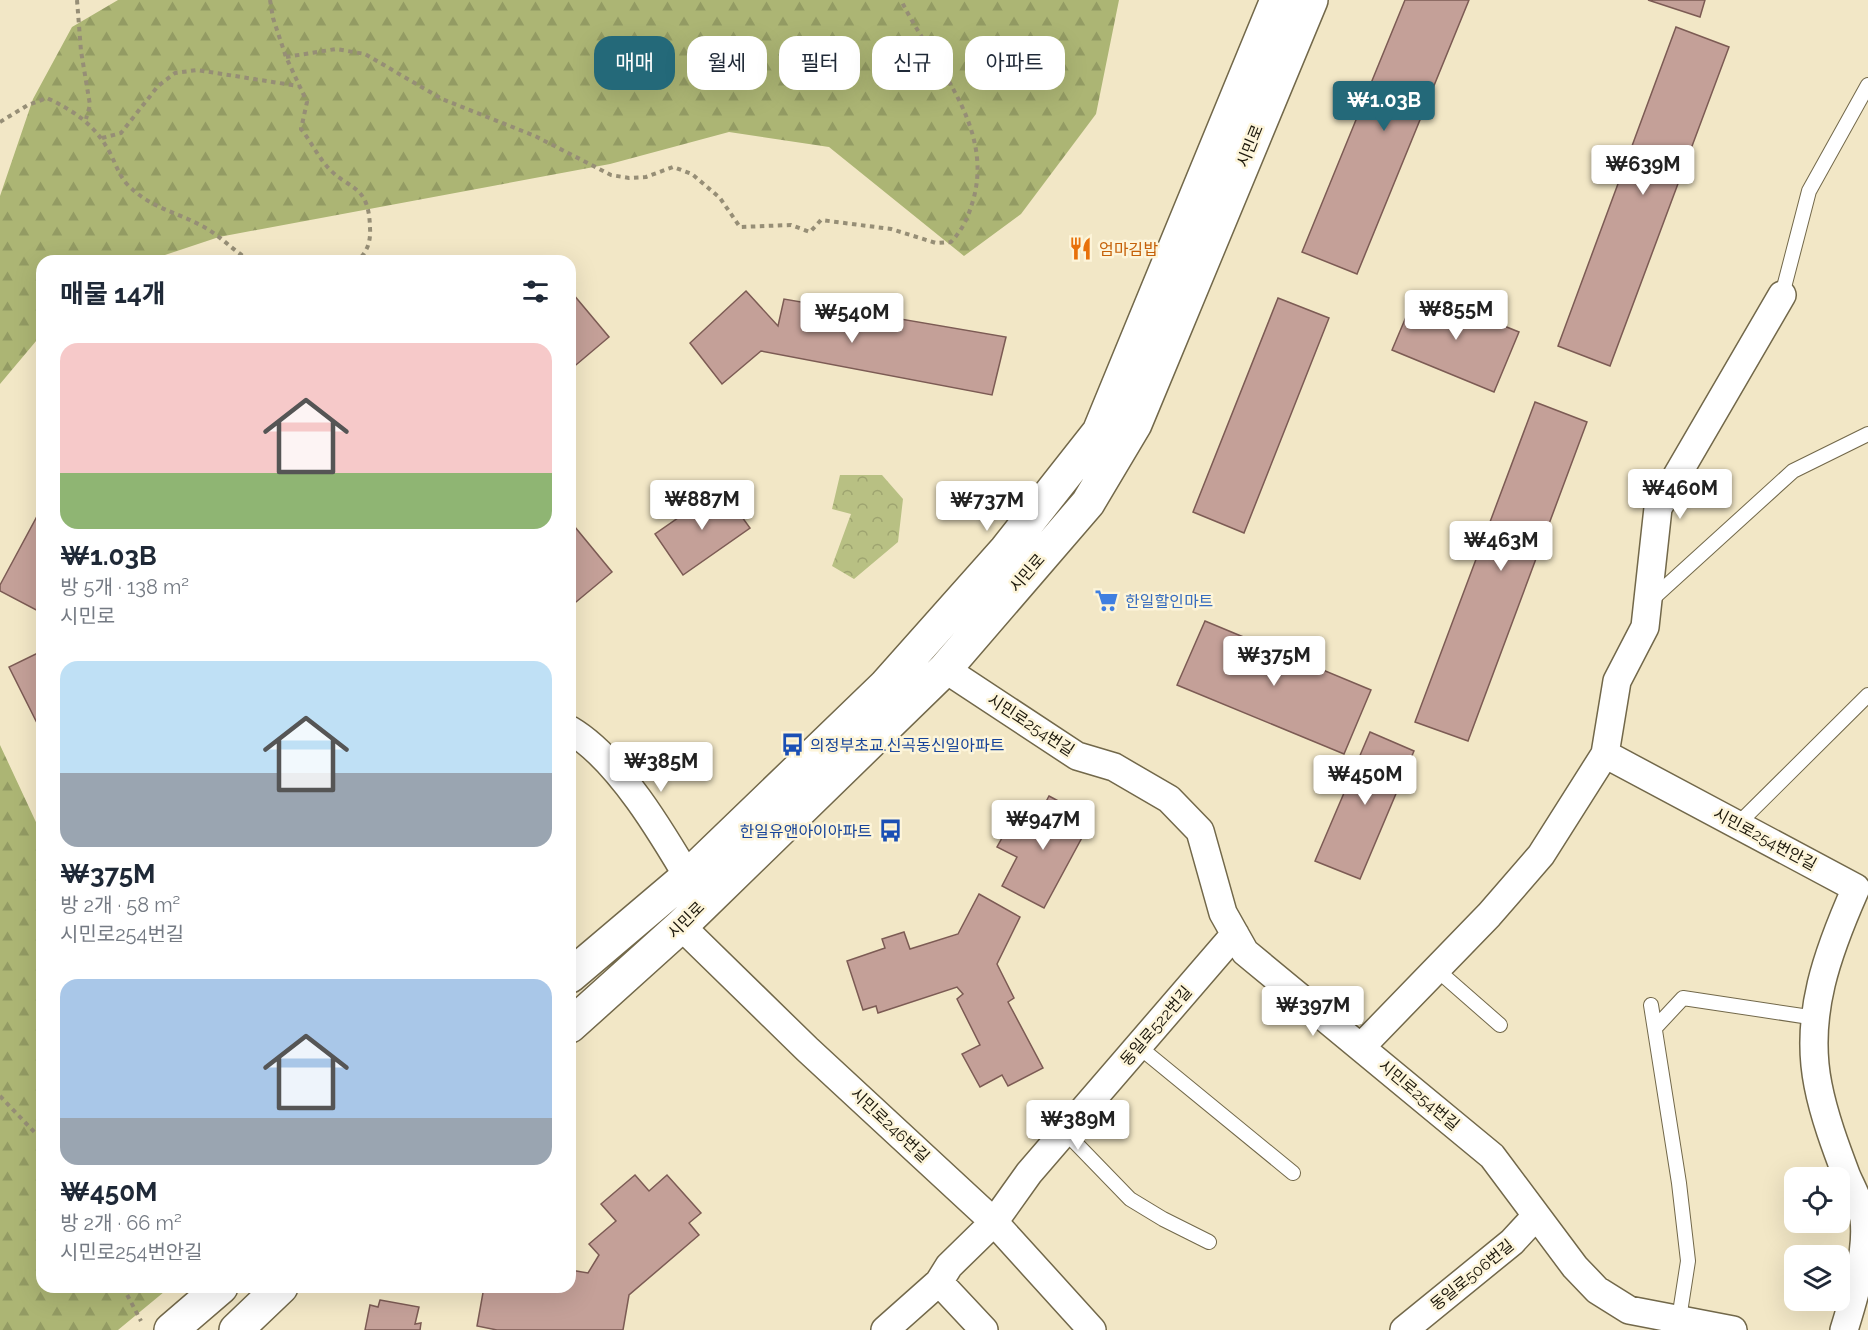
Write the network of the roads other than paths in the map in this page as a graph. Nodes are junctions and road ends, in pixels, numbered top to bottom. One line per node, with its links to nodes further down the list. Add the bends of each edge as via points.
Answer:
1 (1276, 0): 13 (street, 시민로, via 1099,432 1006,550)
2 (1311, 0): 7 (street, 시민로, via 1135,424 1088,503)
3 (1868, 85): 4 (lane, via 1809,192)
4 (1782, 294): 6 (street, via 1658,508)
5 (1868, 434): 6 (lane, via 1793,471)
6 (1648, 602): 10 (street, via 1645,627 1617,681)
7 (945, 669): 13 (street, 시민로); 15 (street, 시민로254번길, via 1077,756 1114,766 1169,799 1200,831 1223,913)
8 (1868, 695): 11 (lane)
9 (576, 733): 13 (street, via 589,741 654,819)
10 (1605, 754): 11 (street, 시민로254번안길); 16 (street, via 1541,855)
11 (1738, 824): 12 (street, 시민로254번안길)
12 (1862, 882): 19 (street, 시민로254번안길, via 1831,942)
13 (695, 889): 14 (street, 시민로); 17 (street, 시민로)
14 (681, 926): 20 (street, 시민로); 28 (street, 시민로246번길)
15 (1235, 934): 23 (street, 동일로522번길); 24 (street, 시민로254번길, via 1245,952)
16 (1436, 969): 21 (lane); 24 (street)
17 (576, 972)
18 (1651, 1005): 22 (lane)
19 (1816, 1018): 22 (lane, via 1683,998); 41 (street, 시민로254번안길, via 1818,1086 1864,1220 1863,1267)
20 (576, 1021)
21 (1500, 1025)
22 (1655, 1028): 33 (lane, via 1688,1261)
23 (1138, 1046): 25 (street, 동일로522번길); 26 (lane)
24 (1360, 1047): 27 (street, 시민로254번길, via 1492,1156)
25 (1065, 1132): 28 (street, 동일로522번길, via 1013,1193); 29 (lane, via 1130,1199)
26 (1293, 1173)
27 (1536, 1216): 33 (street, 시민로254번길, via 1597,1290 1629,1310); 39 (street, 동일로506번길, via 1512,1242)
28 (994, 1222): 30 (street, 동일로522번길, via 949,1266); 38 (street, 시민로246번길)
29 (1209, 1242)
30 (939, 1282): 36 (street, 동일로522번길); 37 (street)
31 (211, 1293): 34 (street)
32 (276, 1293): 35 (street)
33 (1679, 1318): 40 (street, 시민로254번길)
34 (157, 1326)
35 (236, 1330)
36 (885, 1330)
37 (984, 1330)
38 (1092, 1330)
39 (1404, 1330)
40 (1732, 1330)
41 (1844, 1330)

